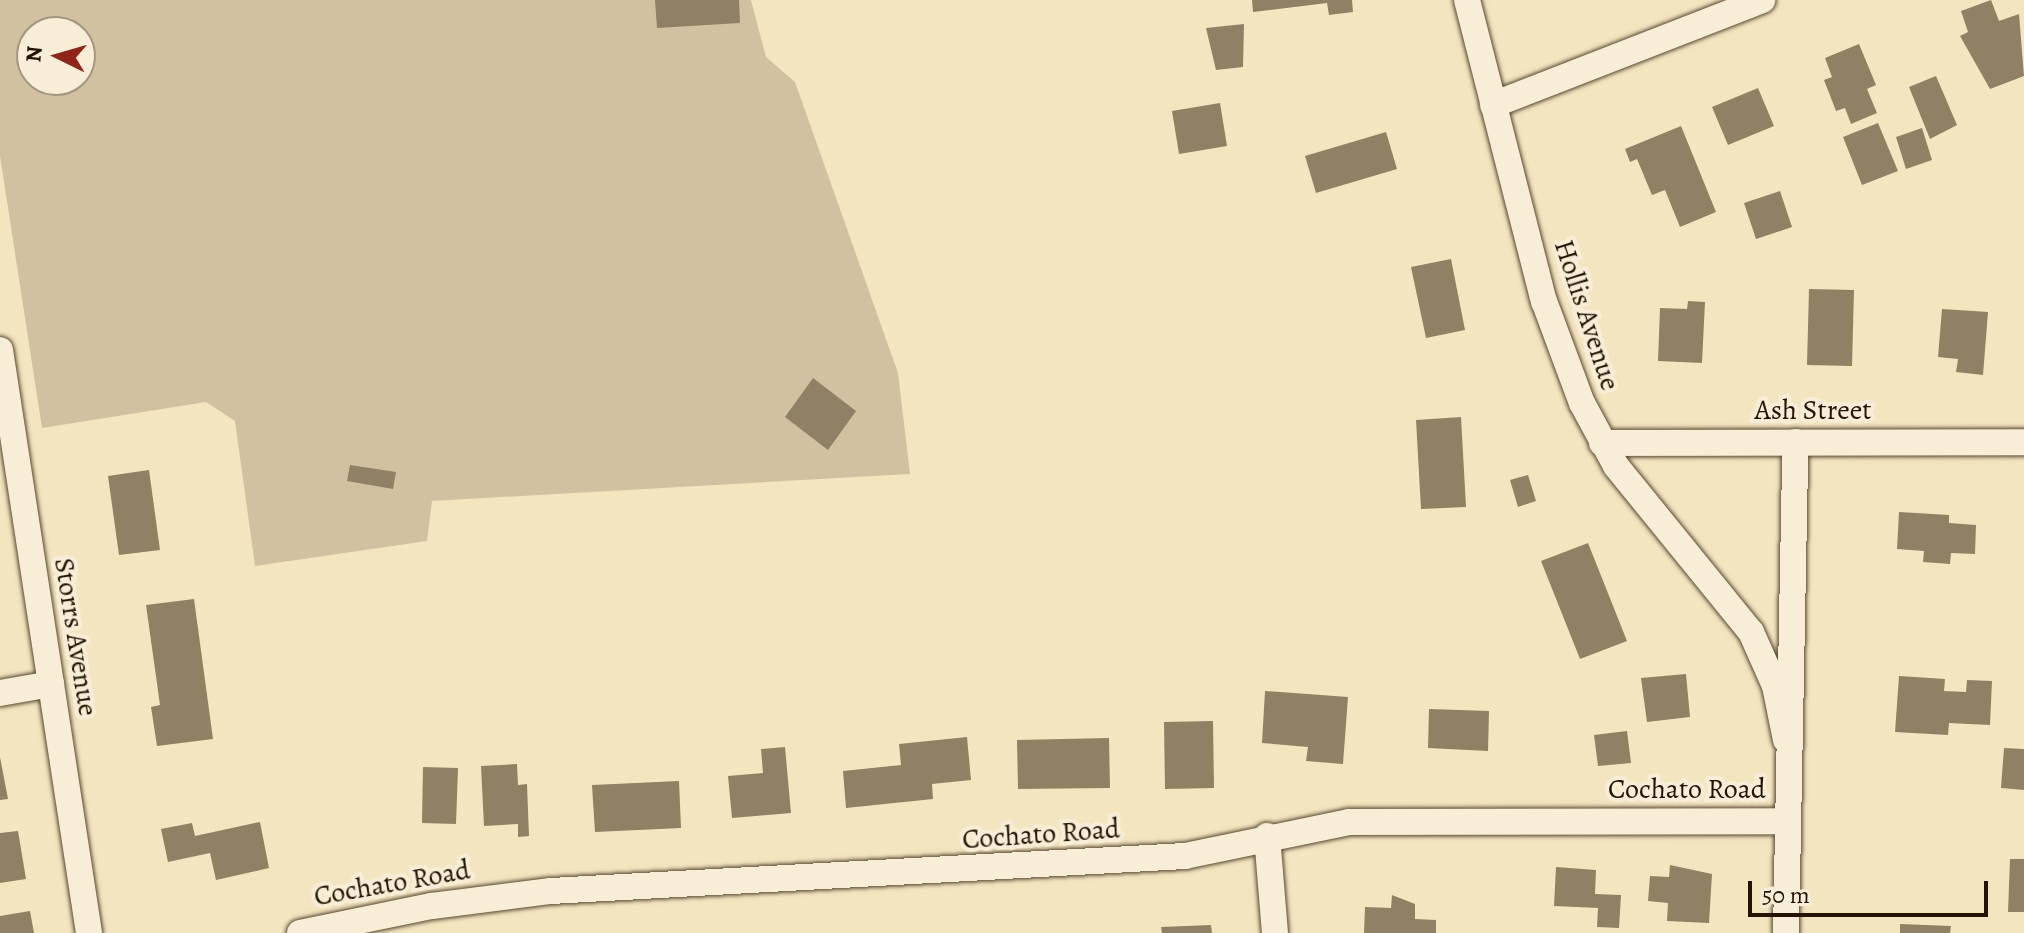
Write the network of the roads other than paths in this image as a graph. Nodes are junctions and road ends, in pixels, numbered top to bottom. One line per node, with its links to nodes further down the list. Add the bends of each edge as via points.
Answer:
1 (1467, 0): 3 (street, Hollis Avenue)
2 (1762, 0): 3 (street)
3 (1493, 105): 7 (street, Hollis Avenue, via 1552,327)
4 (0, 350): 8 (street, Storrs Avenue)
5 (1795, 442): 6 (street, Ash Street); 7 (street, Ash Street); 10 (street, Hollis Avenue)
6 (2024, 442)
7 (1602, 443): 10 (street, Hollis Avenue, via 1751,632 1775,686)
8 (51, 684): 9 (street); 13 (street, Storrs Avenue)
9 (0, 693)
10 (1786, 740): 11 (street, Hollis Avenue)
11 (1786, 821): 12 (street, Cochato Road, via 1378,821); 16 (street, Hollis Avenue)
12 (1267, 836): 14 (street, Cochato Road, via 1159,858 551,891 432,906); 15 (street)
13 (89, 933)
14 (300, 933)
15 (1275, 933)
16 (1786, 933)

